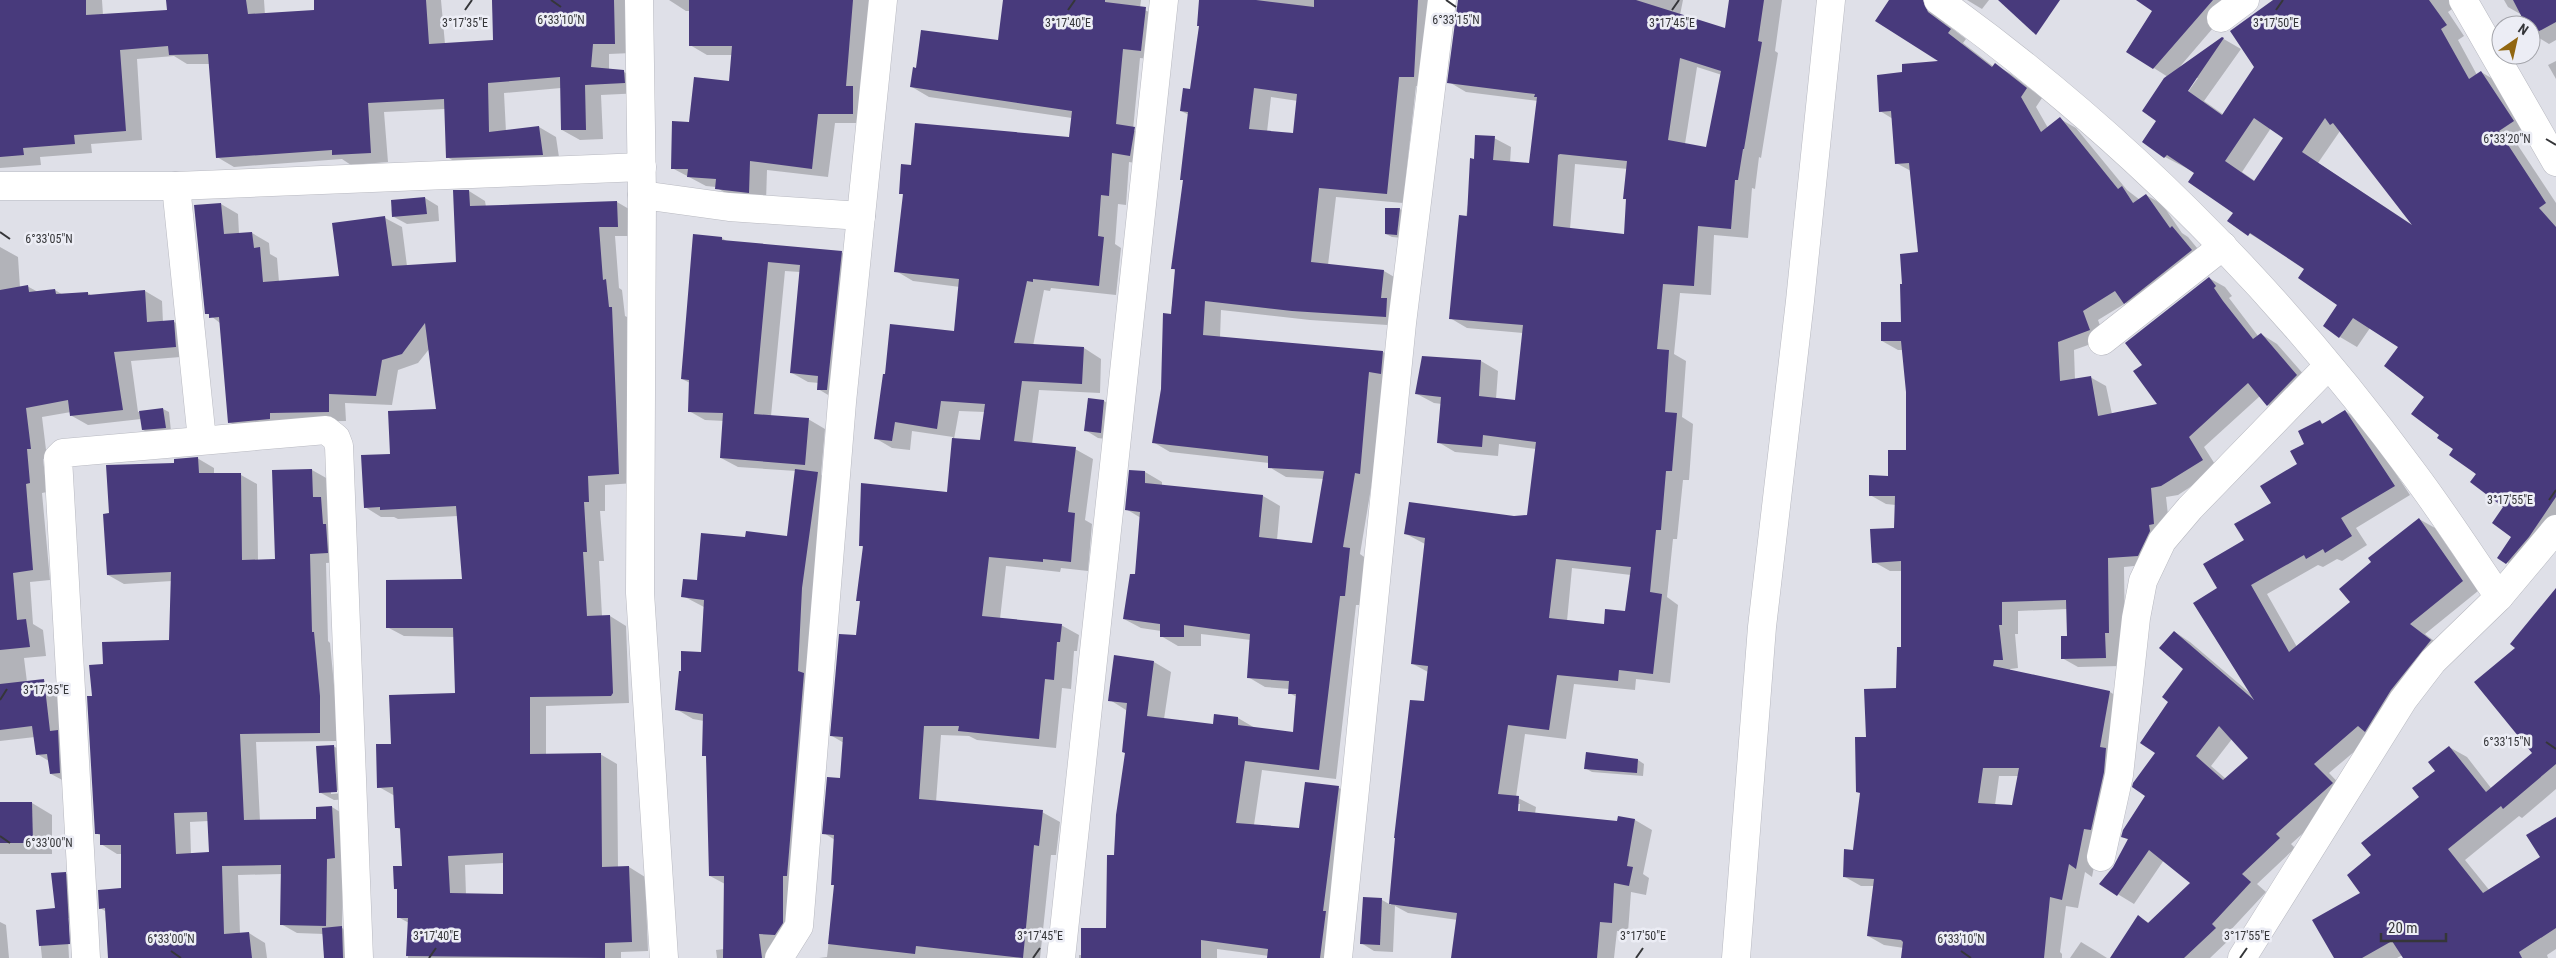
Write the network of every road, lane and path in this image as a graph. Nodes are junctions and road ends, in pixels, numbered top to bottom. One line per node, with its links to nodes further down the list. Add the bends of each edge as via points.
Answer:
1 (639, 0): 11 (street)
2 (883, 0): 15 (street)
3 (1164, 0): 27 (street)
4 (1442, 0): 28 (street, via 1402,323)
5 (1831, 0): 29 (street, via 1762,627)
6 (1938, 0): 16 (street, via 2037,75 2160,182)
7 (2245, 0): 9 (street)
8 (2463, 0): 10 (street)
9 (2221, 18)
10 (2552, 147)
11 (642, 167): 13 (street); 14 (street)
12 (0, 186): 13 (street)
13 (176, 186): 19 (street)
14 (642, 196): 15 (street, via 729,207); 25 (street, via 640,593)
15 (861, 216): 26 (street, via 842,402 800,926)
16 (2223, 246): 17 (street); 18 (street)
17 (2102, 341)
18 (2328, 366): 21 (street, via 2414,474); 22 (street, via 2190,508 2162,541 2143,581 2118,775)
19 (202, 440): 23 (street, via 63,453 58,458); 24 (street, via 326,430 336,438 339,446)
20 (2556, 530): 21 (street)
21 (2499, 597): 30 (street, via 2433,661 2403,700)
22 (2101, 857)
23 (86, 958)
24 (359, 958)
25 (664, 958)
26 (779, 958)
27 (1061, 958)
28 (1338, 958)
29 (1736, 958)
30 (2242, 958)

